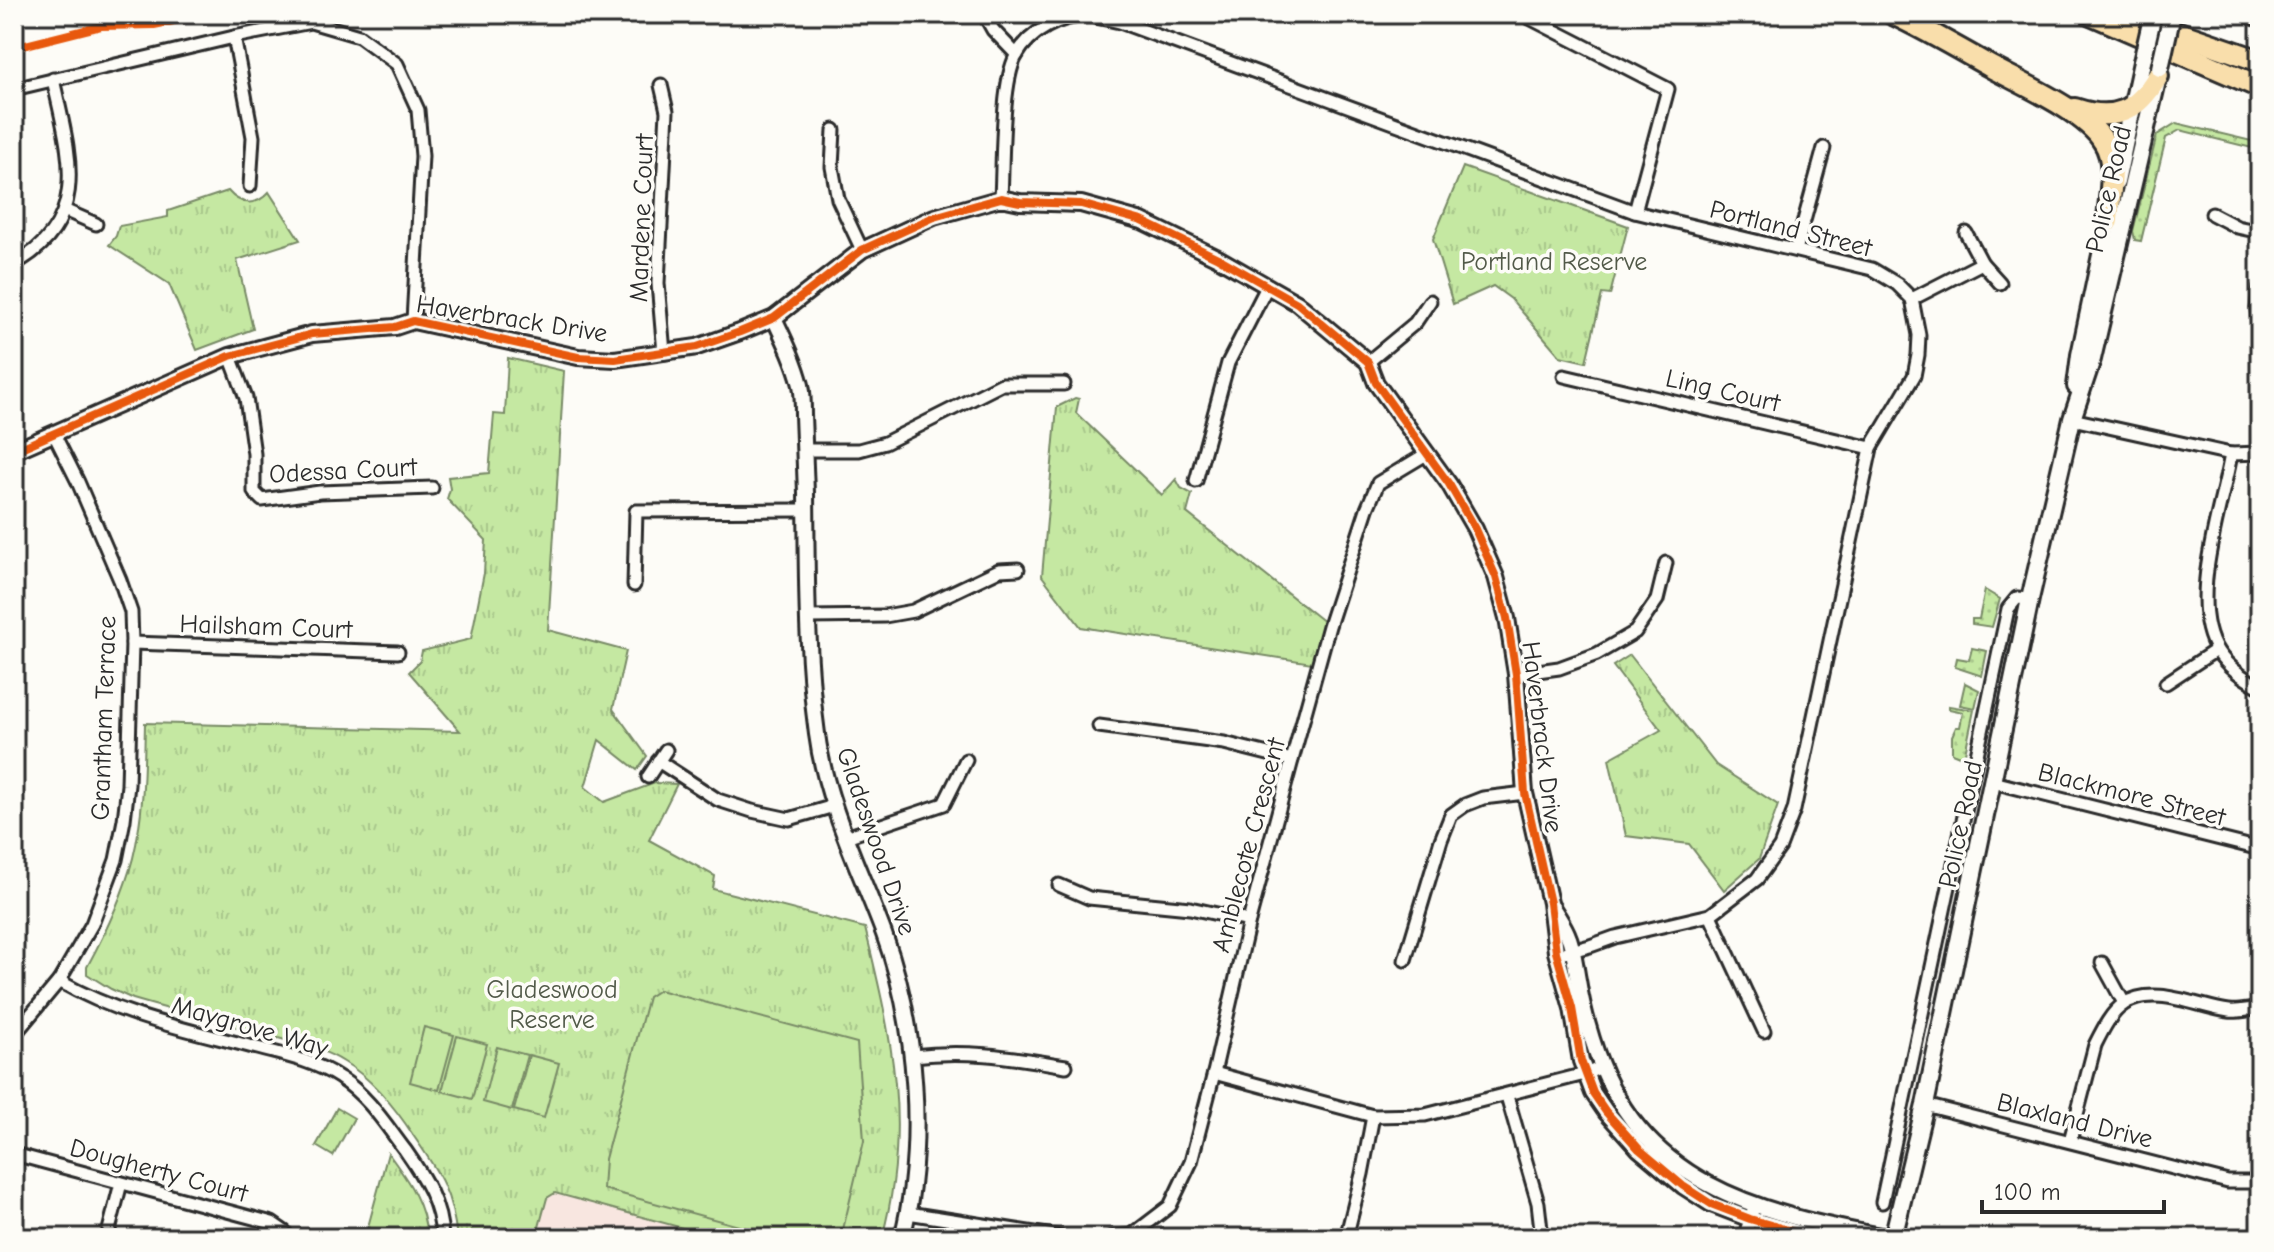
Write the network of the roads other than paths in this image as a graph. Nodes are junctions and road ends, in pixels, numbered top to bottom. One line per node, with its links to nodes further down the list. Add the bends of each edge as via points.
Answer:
1 (984, 14): 9 (street)
2 (1522, 14): 23 (street, via 1668,89)
3 (1893, 14): 16 (highway)
4 (2091, 14): 14 (highway)
5 (2124, 14): 10 (highway)
6 (2153, 14): 17 (main road, Police Road, bridge)
7 (2172, 14): 11 (main road, Police Road, bridge)
8 (234, 37): 12 (street); 20 (street, via 253,137); 39 (street, via 311,22 359,36 397,64 418,110 422,156)
9 (1017, 55): 21 (street, via 1008,83); 23 (street, Portland Street, via 1037,32 1061,18 1120,22)
10 (2260, 61)
11 (2159, 72): 17 (highway, via 2148,93); 46 (main road, Police Road, via 2092,359)
12 (53, 79): 15 (street); 22 (street, via 70,165)
13 (661, 85): 41 (street, Mardene Court, via 667,111 658,283)
14 (2260, 87)
15 (14, 89)
16 (2061, 105): 17 (highway, via 2095,115 2118,114); 25 (highway, via 2105,142 2112,164)
17 (2133, 105): 25 (main road, Police Road)
18 (834, 130): 29 (street, via 832,167 838,199)
19 (1824, 148): 30 (street)
20 (250, 186)
21 (1001, 198): 29 (street, Haverbrack Drive, via 934,217); 34 (street, Haverbrack Drive, via 1081,204 1142,221)
22 (64, 210): 26 (street); 32 (street, via 42,243)
23 (1635, 212): 30 (street, Portland Street)
24 (2212, 214): 27 (street)
25 (2108, 221): 46 (main road, Police Road)
26 (96, 224)
27 (2260, 232)
28 (1966, 233): 31 (street)
29 (862, 250): 38 (street, Haverbrack Drive)
30 (1796, 250): 36 (street, Portland Street, via 1872,269)
31 (1982, 263): 33 (street); 36 (street)
32 (14, 264)
33 (2000, 283)
34 (1268, 285): 43 (street, Haverbrack Drive); 54 (street, via 1228,363)
35 (2260, 286): 40 (street)
36 (1912, 299): 48 (street, via 1919,335 1914,376)
37 (1430, 301): 43 (street, via 1415,323)
38 (774, 318): 41 (street, Haverbrack Drive, via 697,347); 49 (street, Gladeswood Drive, via 802,387)
39 (413, 321): 41 (street, Haverbrack Drive, via 578,357); 42 (street, Haverbrack Drive, via 312,334)
40 (2260, 340)
41 (664, 353)
42 (230, 356): 47 (street, Haverbrack Drive); 55 (street, Odessa Court, via 246,398 254,492 262,500)
43 (1368, 362): 51 (street, Haverbrack Drive, via 1376,383)
44 (1564, 376): 48 (street, Ling Court)
45 (1064, 384): 49 (street, via 1002,384 885,443 859,450)
46 (2072, 419): 53 (street); 60 (main road, Police Road)
47 (54, 434): 50 (street, Haverbrack Drive); 62 (street, Grantham Terrace, via 125,593)
48 (1871, 448): 83 (street, via 1794,810 1780,847 1757,879)
49 (805, 450): 56 (street, Gladeswood Drive)
50 (14, 451)
51 (1428, 453): 65 (street, Haverbrack Drive, via 1475,529 1496,577); 73 (street, Amblecote Crescent, via 1378,483 1329,626)
52 (2260, 453): 53 (street)
53 (2231, 454): 63 (street, via 2203,595)
54 (1196, 481)
55 (432, 488)
56 (806, 510): 59 (street, via 636,511); 61 (street, Gladeswood Drive)
57 (1666, 563): 65 (street, via 1657,600 1635,632 1559,668)
58 (1018, 569): 61 (street, via 999,570 913,611)
59 (634, 585)
60 (2030, 599): 67 (street, via 2017,598 2008,609); 69 (main road, Police Road)
61 (809, 617): 78 (street, Gladeswood Drive, via 817,739)
62 (132, 643): 64 (street, Hailsham Court); 89 (street, Grantham Terrace, via 121,840 98,910)
63 (2216, 650): 66 (street); 68 (street)
64 (398, 652)
65 (1516, 674): 77 (street, Haverbrack Drive)
66 (2166, 683)
67 (1992, 684): 69 (street); 92 (street)
68 (2260, 687)
69 (2010, 702): 76 (main road, Police Road)
70 (1099, 726): 73 (street, via 1224,743)
71 (666, 750): 74 (street)
72 (966, 760): 79 (street, via 944,804)
73 (1292, 760): 84 (street, Amblecote Crescent)
74 (658, 761): 75 (street); 78 (street, via 718,800 752,811 789,819)
75 (648, 777)
76 (1993, 782): 80 (street, Blackmore Street); 93 (main road, Police Road)
77 (1525, 793): 82 (street, Haverbrack Drive); 87 (street, via 1483,798 1451,815)
78 (834, 806): 79 (street, Gladeswood Drive)
79 (846, 837): 96 (street, Gladeswood Drive, via 885,937)
80 (2260, 849)
81 (1059, 885): 84 (street, via 1089,898 1190,908)
82 (1550, 903): 85 (street, Haverbrack Drive); 86 (street, Haverbrack Drive)
83 (1710, 915): 85 (street); 94 (street)
84 (1249, 921): 99 (street, Amblecote Crescent)
85 (1573, 951): 86 (street); 98 (street, Haverbrack Drive)
86 (1556, 952): 100 (street, Haverbrack Drive)
87 (1405, 960)
88 (2102, 963): 90 (street)
89 (62, 978): 95 (street, Grantham Terrace); 115 (street, Maygrove Way, via 140,1016 303,1060 341,1078 365,1099 420,1171 435,1203)
90 (2124, 1003): 91 (street, via 2170,997 2232,1011); 104 (street, via 2095,1045)
91 (2254, 1009)
92 (1921, 1023): 93 (street); 108 (street)
93 (1941, 1028): 102 (main road, Police Road)
94 (1764, 1031)
95 (14, 1035)
96 (912, 1056): 97 (street, via 995,1055); 110 (street, Gladeswood Drive, via 915,1134)
97 (1066, 1066)
98 (1602, 1067): 100 (street); 109 (street, Haverbrack Drive, via 1648,1141 1710,1187)
99 (1214, 1073): 103 (street); 112 (street, Amblecote Crescent, via 1191,1162 1170,1206)
100 (1585, 1074): 101 (street); 111 (street, Haverbrack Drive, via 1599,1103 1658,1167 1711,1204)
101 (1507, 1096): 103 (street, via 1425,1115); 120 (street, via 1538,1203)
102 (1925, 1105): 104 (street, Blaxland Drive); 123 (main road, Police Road)
103 (1373, 1116): 119 (street)
104 (2070, 1141): 106 (street, Blaxland Drive, via 2228,1182)
105 (14, 1154): 107 (street, Dougherty Court)
106 (2260, 1182)
107 (121, 1183): 113 (street); 114 (street, Dougherty Court, via 272,1223)
108 (1882, 1202)
109 (1755, 1204): 111 (street); 123 (street, Haverbrack Drive)
110 (908, 1213): 116 (street, Gladeswood Drive); 117 (street)
111 (1750, 1219): 121 (street); 122 (street, Haverbrack Drive)
112 (1133, 1237): 118 (street, Amblecote Crescent)
113 (107, 1238)
114 (287, 1238)
115 (442, 1238)
116 (902, 1238)
117 (1067, 1238)
118 (1109, 1238)
119 (1346, 1238)
120 (1542, 1238)
121 (1744, 1238)
122 (1815, 1238)
123 (1892, 1238)

